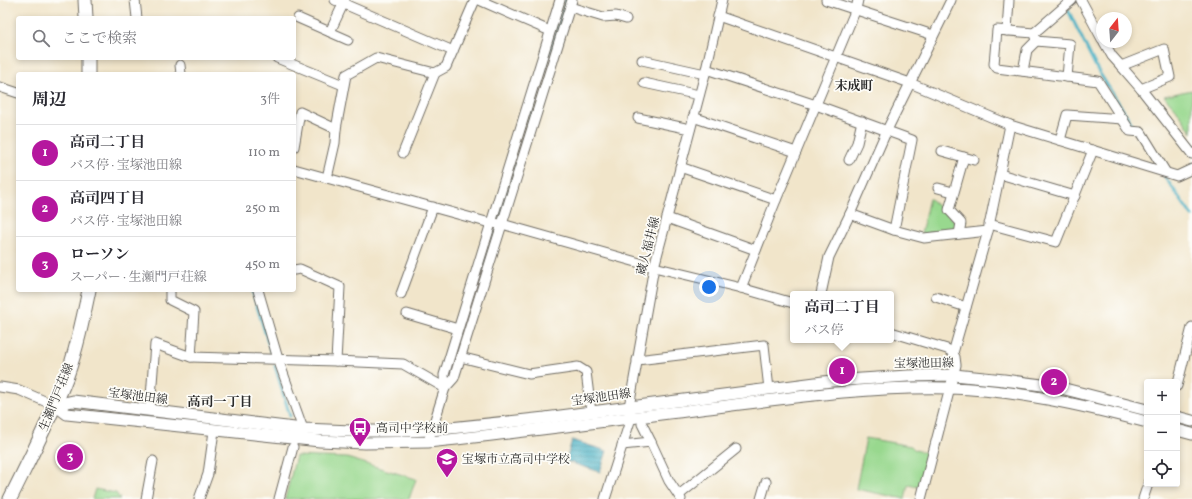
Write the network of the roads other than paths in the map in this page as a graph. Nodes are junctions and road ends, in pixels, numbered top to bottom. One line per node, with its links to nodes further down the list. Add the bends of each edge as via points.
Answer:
1 (85, 0): 15 (main road)
2 (135, 0): 16 (street)
3 (475, 0): 28 (street)
4 (479, 0): 21 (street)
5 (560, 0): 21 (street)
6 (722, 0): 17 (street, 蔵人福井線)
7 (826, 0): 14 (street)
8 (950, 0): 24 (street)
9 (1009, 0): 22 (street)
10 (1072, 0): 25 (street)
11 (1081, 0): 20 (street)
12 (341, 1): 23 (street); 28 (street)
13 (571, 4): 19 (street, via 603,17 616,16); 81 (street)
14 (857, 4): 24 (street); 29 (street)
15 (86, 16)
16 (137, 16)
17 (718, 16): 29 (street); 38 (street, 蔵人福井線)
18 (298, 18): 23 (street)
19 (626, 19)
20 (1096, 27)
21 (550, 30): 80 (street)
22 (1007, 30): 25 (street); 35 (street, via 997,30 994,64 997,68)
23 (330, 32): 26 (street)
24 (933, 35): 42 (street)
25 (1035, 37): 35 (street, via 1027,50); 40 (street, via 1070,44)
26 (348, 40)
27 (1107, 48): 34 (street)
28 (452, 51): 39 (street, via 446,66)
29 (835, 57): 42 (street); 48 (street)
30 (88, 60): 36 (main road)
31 (282, 60): 43 (street)
32 (642, 60): 38 (street)
33 (180, 64): 37 (street)
34 (1121, 66): 45 (street); 45 (street, via 1164,49 1170,77)
35 (1023, 71): 40 (street)
36 (88, 72)
37 (181, 72)
38 (705, 72): 47 (street, 蔵人福井線); 48 (street)
39 (435, 73): 43 (street, via 376,58 346,74); 62 (street)
40 (1066, 77): 51 (street, via 1098,81)
41 (644, 83): 47 (street)
42 (910, 84): 53 (street); 56 (street)
43 (343, 85): 54 (street)
44 (0, 87): 46 (street)
45 (1141, 89): 63 (street)
46 (16, 92)
47 (699, 94): 49 (street, 蔵人福井線)
48 (816, 105): 52 (street); 61 (street)
49 (693, 117): 55 (street, 蔵人福井線); 61 (street)
50 (638, 118): 55 (street)
51 (1122, 119): 58 (street, via 1067,115); 70 (street, via 1130,130 1142,132)
52 (862, 122): 56 (street); 65 (street)
53 (1010, 125): 58 (street); 71 (street)
54 (336, 128): 57 (street, via 300,112); 72 (street)
55 (690, 129): 67 (street, 蔵人福井線)
56 (887, 130): 78 (street); 83 (street, via 912,140)
57 (296, 135)
58 (1060, 140): 59 (street)
59 (1093, 150): 70 (street); 75 (street)
60 (942, 151): 64 (street)
61 (796, 152): 76 (street)
62 (403, 153)
63 (1192, 154)
64 (964, 157): 66 (street); 74 (street)
65 (849, 160)
66 (974, 160)
67 (680, 167): 76 (street); 79 (street, 蔵人福井線)
68 (1192, 168): 70 (street, via 1177,176)
69 (296, 170): 72 (street)
70 (1165, 172)
71 (1000, 174): 75 (street); 82 (street)
72 (327, 178): 77 (street)
73 (938, 188): 74 (street)
74 (953, 192): 84 (street, via 949,210 961,223)
75 (1075, 196): 82 (street, via 1056,242)
76 (776, 200): 85 (street)
77 (433, 207): 80 (street); 93 (street)
78 (850, 214): 83 (street); 89 (street, via 829,257)
79 (667, 218): 85 (street); 86 (street, 蔵人福井線)
80 (490, 223): 81 (street); 99 (street)
81 (502, 224): 86 (street); 103 (street)
82 (989, 227): 84 (street); 96 (street)
83 (894, 230): 84 (street, via 924,238)
84 (959, 234)
85 (756, 250): 88 (street)
86 (654, 267): 88 (street); 105 (street, 蔵人福井線)
87 (296, 270): 106 (street, via 300,269 340,287)
88 (741, 288): 95 (street)
89 (822, 291)
90 (89, 292): 113 (main road, 生瀬門戸荘線, via 72,359)
91 (170, 292): 102 (street, via 170,300 194,312)
92 (259, 292): 104 (street)
93 (401, 294)
94 (936, 297): 96 (street)
95 (790, 302)
96 (966, 307): 101 (street)
97 (407, 314): 99 (street)
98 (1192, 327): 108 (street)
99 (458, 329): 110 (street, via 444,375)
100 (894, 333): 101 (street)
101 (953, 353): 107 (street, via 957,361)
102 (191, 357): 104 (street); 116 (street, via 155,344)
103 (460, 357): 110 (street, via 454,378); 117 (street, via 529,374 578,367 586,372)
104 (278, 359): 106 (street); 123 (street)
105 (637, 360): 112 (street, via 764,345); 114 (street, 蔵人福井線)
106 (336, 361): 110 (street, via 403,364)
107 (954, 375): 111 (street); 112 (street, 宝塚池田線, via 869,378); 115 (street, 宝塚池田線, via 1057,387)
108 (1179, 379)
109 (0, 387): 113 (street, via 19,390)
110 (445, 388): 124 (street)
111 (951, 388): 118 (street, via 837,392); 120 (street, via 1046,398); 143 (street)
112 (769, 389): 114 (street, 宝塚池田線)
113 (55, 404): 116 (street, 宝塚池田線, via 73,401); 125 (street, via 67,414); 137 (main road, 生瀬門戸荘線)
114 (630, 406): 117 (street, 宝塚池田線); 118 (street, 蔵人福井線)
115 (1144, 409)
116 (150, 410): 123 (street, 宝塚池田線)
117 (591, 412): 124 (street, 宝塚池田線)
118 (631, 418): 128 (street); 130 (street, 蔵人福井線)
119 (1180, 418): 121 (street)
120 (1144, 421)
121 (1192, 421)
122 (642, 424): 129 (street)
123 (303, 428): 124 (street, 宝塚池田線, via 352,431)
124 (431, 430): 128 (street)
125 (214, 431): 128 (street, via 320,442); 139 (street, via 208,474)
126 (1180, 431): 127 (street)
127 (1192, 434)
128 (428, 442)
129 (651, 442): 130 (street); 136 (street, via 669,481)
130 (622, 445): 141 (street, 蔵人福井線)
131 (293, 448): 140 (street)
132 (736, 449): 136 (street)
133 (153, 461): 138 (street)
134 (766, 482): 142 (street)
135 (1147, 487): 144 (street)
136 (680, 497)
137 (10, 499)
138 (146, 499)
139 (200, 499)
140 (279, 499)
141 (605, 499)
142 (761, 499)
143 (920, 499)
144 (1143, 499)

